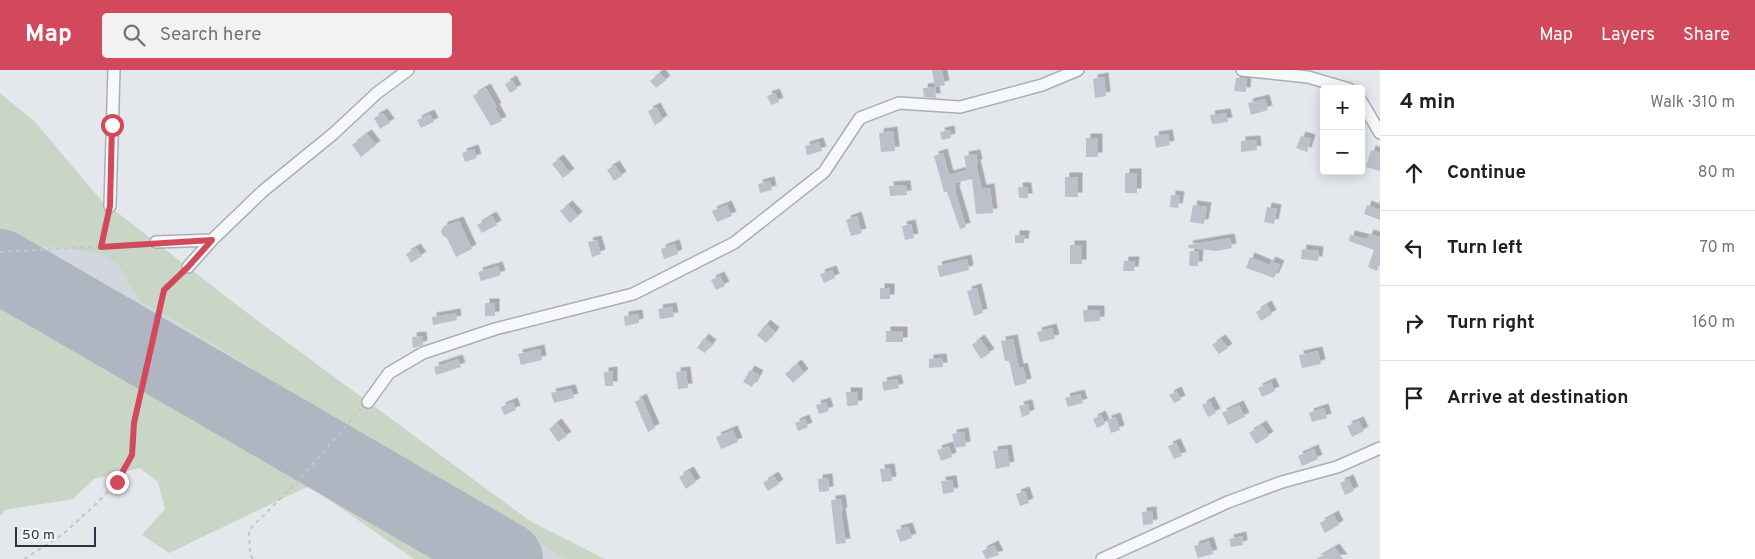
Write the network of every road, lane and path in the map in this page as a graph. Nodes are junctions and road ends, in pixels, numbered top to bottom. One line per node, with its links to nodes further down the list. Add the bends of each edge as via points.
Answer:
1 (114, 70): 8 (street)
2 (408, 70): 9 (street, via 263,191)
3 (1078, 70): 14 (street, via 1042,85 960,107 899,103 860,118 824,172 734,242 633,294 496,329 423,353 389,373)
4 (1242, 70): 5 (street, via 1308,76)
5 (1336, 85)
6 (1365, 108): 7 (street)
7 (1380, 133)
8 (110, 206): 11 (path)
9 (212, 240): 10 (street); 13 (street)
10 (156, 242): 11 (path)
11 (101, 247): 12 (path)
12 (0, 252)
13 (188, 267): 16 (path, via 164,290 134,423 132,455 117,482 62,535)
14 (368, 402): 17 (path, via 249,530)
15 (1380, 448): 18 (street, via 1337,467 1282,482 1228,502)
16 (24, 559)
17 (253, 559)
18 (1102, 559)

